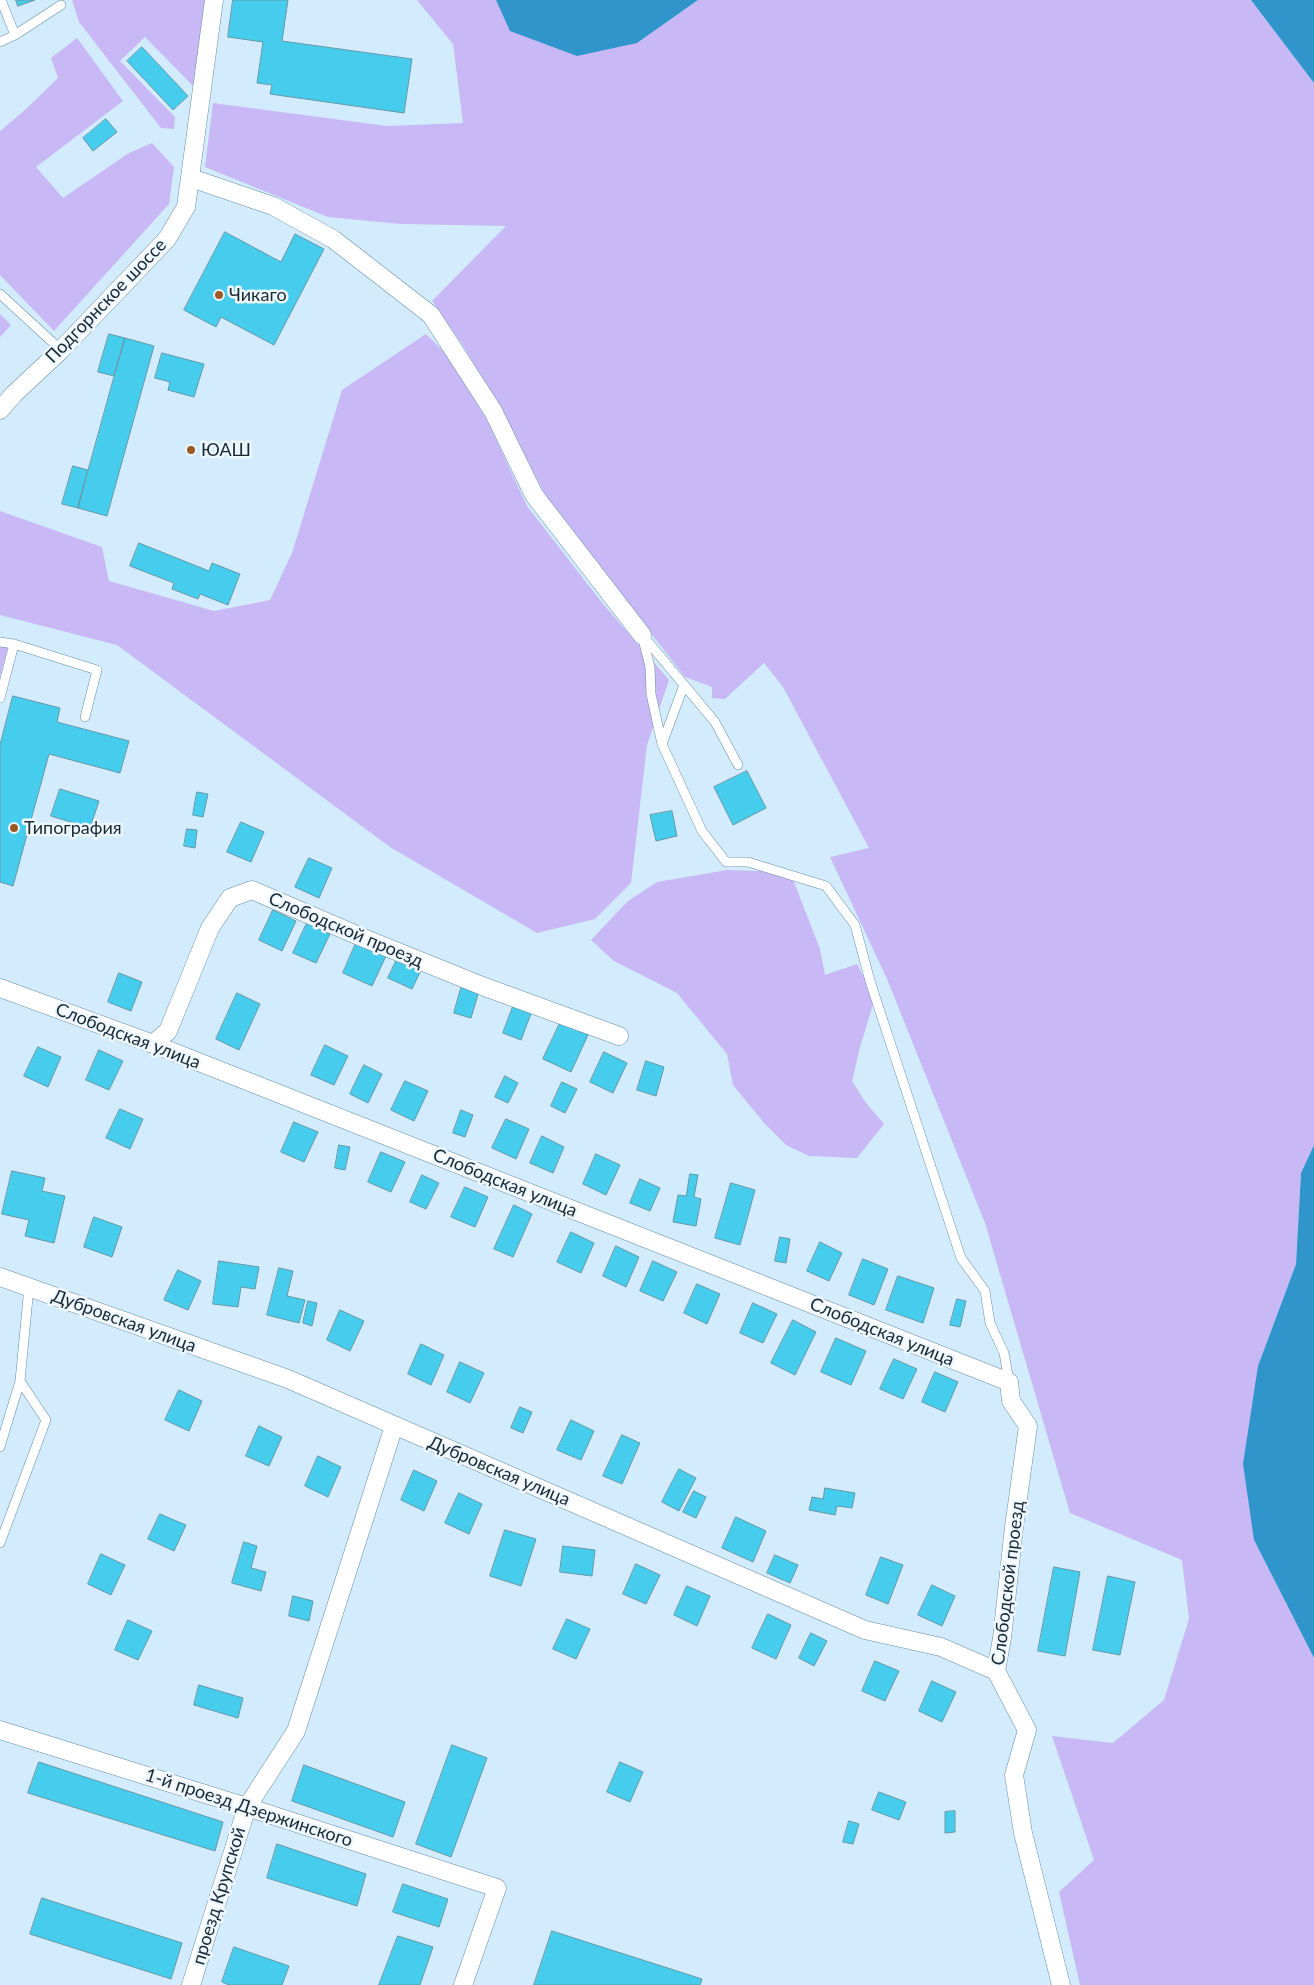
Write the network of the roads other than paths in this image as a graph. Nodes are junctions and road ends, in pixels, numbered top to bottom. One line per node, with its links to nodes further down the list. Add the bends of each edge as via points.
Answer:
1 (1, 0): 4 (lane)
2 (214, 0): 6 (street, Подгорнское шоссе)
3 (61, 5): 4 (lane)
4 (15, 35): 5 (lane)
5 (0, 42)
6 (191, 178): 8 (street, Подгорнское шоссе, via 186,207 167,239); 10 (street, via 273,206 333,238 431,316 493,411 534,495)
7 (0, 294): 8 (lane)
8 (61, 350): 9 (street, Подгорнское шоссе)
9 (0, 410)
10 (642, 634): 13 (lane); 16 (lane, via 650,667 650,694)
11 (0, 642): 12 (lane)
12 (14, 644): 14 (lane); 15 (lane, via 97,670)
13 (684, 685): 16 (lane); 17 (lane, via 715,722)
14 (0, 698)
15 (84, 717)
16 (662, 744): 24 (lane, via 702,831 726,862 748,862 826,886 855,924 870,981 961,1258 985,1291 990,1323 1004,1353)
17 (738, 765)
18 (0, 988): 20 (street, Слободская улица)
19 (620, 1036): 20 (street, Слободской проезд, via 476,984 252,890 230,898 210,928 168,1031)
20 (152, 1044): 24 (street, Слободская улица)
21 (0, 1277): 22 (street, Дубровская улица)
22 (29, 1287): 23 (lane); 27 (street, Дубровская улица, via 288,1379)
23 (20, 1381): 26 (lane); 29 (lane, via 46,1420)
24 (1009, 1382): 30 (street, Слободской проезд, via 1011,1401 1028,1426)
25 (0, 1414): 26 (lane)
26 (10, 1417): 28 (lane)
27 (394, 1426): 30 (street, Дубровская улица, via 865,1630 941,1647); 32 (street, проезд Крупской, via 296,1730)
28 (0, 1447)
29 (0, 1543)
30 (996, 1671): 35 (street, Слободской проезд, via 1027,1730 1014,1776 1023,1833)
31 (0, 1730): 32 (street, 1-й проезд Дзержинского)
32 (247, 1806): 33 (street, проезд Крупской); 34 (street, 1-й проезд Дзержинского, via 497,1888)
33 (191, 1985)
34 (463, 1985)
35 (1061, 1985)

